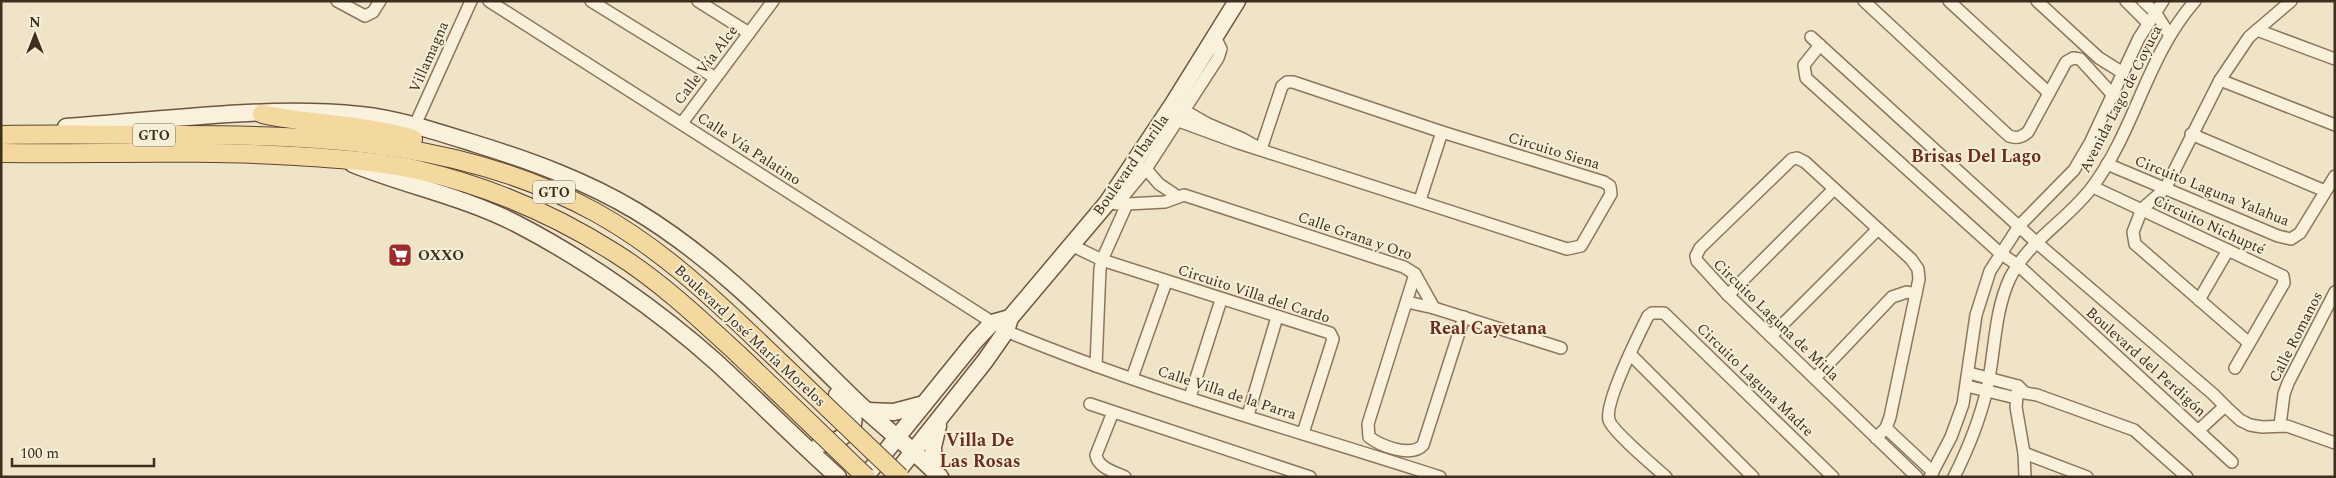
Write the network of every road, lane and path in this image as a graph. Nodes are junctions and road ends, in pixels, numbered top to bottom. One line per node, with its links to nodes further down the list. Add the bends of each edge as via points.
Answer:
1 (337, 1): 2 (street, via 365,16 374,12)
2 (380, 1)
3 (471, 1): 34 (street, Villamagna)
4 (489, 1): 17 (street, Calle Vía Palatino)
5 (591, 1): 27 (street)
6 (698, 1): 21 (street)
7 (773, 1): 21 (street, Calle Vía Alce)
8 (1237, 1): 31 (street, Boulevard Ibarilla, via 1214,36)
9 (1864, 1): 29 (street, via 2009,136 2018,138 2028,132)
10 (1949, 1): 29 (street)
11 (2037, 1): 26 (street, via 2099,58)
12 (2126, 1): 19 (street)
13 (2143, 1): 18 (street)
14 (2163, 1): 18 (street, Avenida Lago de Coyuca)
15 (2195, 1): 22 (street, Avenida Lago de Coyuca)
16 (2291, 1): 20 (street)
17 (509, 6): 33 (street, Calle Vía Palatino)
18 (2155, 12): 19 (street, Avenida Lago de Coyuca); 22 (street)
19 (2148, 23): 26 (street, Avenida Lago de Coyuca)
20 (2258, 30): 25 (street); 28 (street, via 2249,37)
21 (749, 33): 27 (street, Calle Vía Alce)
22 (2170, 34): 43 (street, Avenida Lago de Coyuca)
23 (1811, 37): 24 (street, Boulevard del Perdigón)
24 (1820, 45): 54 (street, Boulevard del Perdigón); 59 (street, Boulevard del Perdigón, via 1804,65 1806,78)
25 (2335, 59)
26 (2123, 74): 30 (street, Avenida Lago de Coyuca)
27 (714, 77): 33 (street, Calle Vía Alce)
28 (2220, 80): 35 (street); 38 (street)
29 (2049, 93): 30 (street, via 2066,62 2076,58 2090,68)
30 (2113, 95): 54 (street, Avenida Lago de Coyuca, via 2074,170)
31 (1176, 113): 39 (street, Circuito Siena); 44 (street, Boulevard Ibarilla)
32 (262, 114): 34 (street, Boulevard José María Morelos, via 359,115); 37 (street, Boulevard José María Morelos); 41 (main road, via 381,131 422,142)
33 (682, 123): 74 (street, Calle Vía Palatino)
34 (414, 125): 64 (street, Boulevard José María Morelos, via 535,164 606,194 669,233)
35 (2335, 125)
36 (1442, 132): 39 (street, Circuito Siena, via 1290,81 1282,86); 51 (street); 51 (street, Circuito Siena, via 1604,182 1610,186 1611,194 1584,242 1573,249)
37 (1, 134): 41 (main road, Boulevard José María Morelos / GTO, via 307,138 384,144)
38 (2191, 134): 48 (street); 49 (street)
39 (1261, 149): 51 (street, Circuito Siena)
40 (1, 153): 42 (main road, Boulevard José María Morelos / GTO, via 194,152)
41 (452, 157): 115 (main road, Boulevard José María Morelos / GTO, bridge, via 520,178 596,213 668,260 707,292)
42 (342, 159): 76 (street, via 444,194 516,224 641,302); 113 (main road, Boulevard José María Morelos / GTO, bridge, via 418,170 491,192 558,221 616,253 677,298)
43 (2107, 164): 46 (street, Avenida Lago de Coyuca); 48 (street, Circuito Laguna Yalahua)
44 (1139, 167): 50 (street, Calle Grana y Oro); 52 (street, Boulevard Ibarilla)
45 (2335, 176): 49 (street, Circuito Laguna Yalahua)
46 (2092, 187): 53 (street); 56 (street, Avenida Lago de Coyuca)
47 (1834, 189): 55 (street, Circuito Laguna de Mitla); 67 (street); 67 (street, Circuito Laguna de Mitla, via 1801,159 1792,159 1713,235 1700,248 1697,261)
48 (2165, 189): 49 (street, Circuito Laguna Yalahua, via 2291,239 2300,233); 53 (street)
49 (2325, 191)
50 (1177, 196): 52 (street, Calle Grana y Oro, via 1165,202); 62 (street, Calle Grana y Oro, via 1184,195 1404,267)
51 (1420, 200)
52 (1117, 204): 57 (street, Boulevard Ibarilla); 60 (street)
53 (2142, 209): 58 (street, Circuito Nichupté); 69 (street, Circuito Nichupté, via 2133,232 2135,244)
54 (2018, 226): 56 (street, Boulevard del Perdigón); 59 (street, Avenida Lago de Coyuca)
55 (1878, 229): 66 (street, Circuito Laguna de Mitla, via 1916,264 1919,274); 75 (street)
56 (2036, 242): 61 (street, Avenida Lago de Coyuca); 92 (street, Boulevard del Perdigón)
57 (1071, 245): 60 (street, Circuito Villa del Cardo); 74 (street, Boulevard Ibarilla)
58 (2228, 250): 69 (street); 77 (street, Circuito Nichupté, via 2284,278)
59 (2000, 253): 61 (street, Boulevard del Perdigón); 82 (street, Avenida Lago de Coyuca, via 1985,284 1976,315)
60 (1102, 260): 63 (street, Circuito Villa del Cardo); 80 (street)
61 (2019, 266): 85 (street, Avenida Lago de Coyuca, via 2005,291); 99 (street, Boulevard del Perdigón)
62 (1416, 274): 70 (street); 71 (street, Calle Grana y Oro)
63 (1166, 282): 68 (street, Circuito Villa del Cardo); 83 (street)
64 (744, 292): 76 (street, via 748,307 758,320 851,410 852,426 848,432 827,444 813,441 726,361 709,348); 93 (street, Boulevard José María Morelos)
65 (2335, 292): 97 (street, Calle Romanos, via 2288,383)
66 (1916, 294): 84 (street, via 1892,297); 98 (street, Circuito Laguna de Mitla)
67 (1728, 295): 75 (street, Circuito Laguna de Mitla)
68 (1221, 300): 72 (street, Circuito Villa del Cardo); 89 (street)
69 (2199, 300): 77 (street, Circuito Nichupté)
70 (1407, 302): 71 (street); 73 (street, via 1368,431 1374,441 1409,452 1422,444)
71 (1434, 308): 73 (street)
72 (1277, 317): 95 (street); 100 (street, Circuito Villa del Cardo, via 1330,333 1333,339)
73 (1464, 317): 78 (street)
74 (1003, 324): 80 (street, Calle Villa de la Parra); 90 (street, via 975,341); 96 (street)
75 (1771, 336): 84 (street, Circuito Laguna de Mitla)
76 (690, 341): 106 (street)
77 (2249, 343): 81 (street, Circuito Nichupté)
78 (1562, 348)
79 (1630, 354): 119 (street, via 1608,414 1612,426); 120 (street); 121 (street, Circuito Laguna Madre, via 1648,316 1664,313)
80 (1096, 366): 83 (street, Calle Villa de la Parra)
81 (2235, 368)
82 (1969, 373): 85 (street); 86 (street, Avenida Lago de Coyuca)
83 (1132, 378): 89 (street, Calle Villa de la Parra)
84 (1815, 378): 102 (street, Circuito Laguna de Mitla)
85 (1989, 378): 87 (street, Avenida Lago de Coyuca); 88 (street)
86 (1968, 386): 87 (street); 110 (street, Avenida Lago de Coyuca, via 1951,437)
87 (1987, 391): 88 (street); 123 (street, Avenida Lago de Coyuca)
88 (2020, 392): 105 (street, via 2018,427); 126 (street, via 2128,427)
89 (1190, 397): 95 (street, Calle Villa de la Parra)
90 (924, 404): 93 (street, via 894,412); 101 (street)
91 (1090, 404): 94 (street)
92 (2225, 406): 97 (street, via 2250,425); 99 (street, Boulevard del Perdigón)
93 (867, 411): 101 (street, Boulevard José María Morelos)
94 (1113, 412): 109 (street); 116 (street, via 1096,455 1101,465)
95 (1248, 415): 100 (street, Calle Villa de la Parra)
96 (939, 421): 104 (street); 108 (street, via 932,447)
97 (2280, 425): 103 (street)
98 (1886, 428): 102 (street, Circuito Laguna de Mitla); 110 (street)
99 (2199, 430): 107 (street)
100 (1303, 433): 118 (street, Calle Villa de la Parra)
101 (896, 437): 104 (street, Boulevard José María Morelos); 113 (street)
102 (1876, 438): 122 (street, Circuito Laguna de Mitla)
103 (2335, 443)
104 (914, 453): 108 (street, Boulevard José María Morelos); 114 (street)
105 (2024, 453): 124 (street); 125 (street)
106 (818, 459): 111 (street); 112 (street)
107 (2232, 462)
108 (937, 474)
109 (1296, 474): 117 (street)
110 (1931, 475)
111 (825, 477)
112 (838, 477)
113 (866, 477)
114 (893, 477)
115 (900, 477)
116 (1125, 477)
117 (1310, 477)
118 (1440, 477)
119 (1666, 477)
120 (1754, 477)
121 (1834, 477)
122 (1917, 477)
123 (1954, 477)
124 (2025, 477)
125 (2087, 477)
126 (2187, 477)

